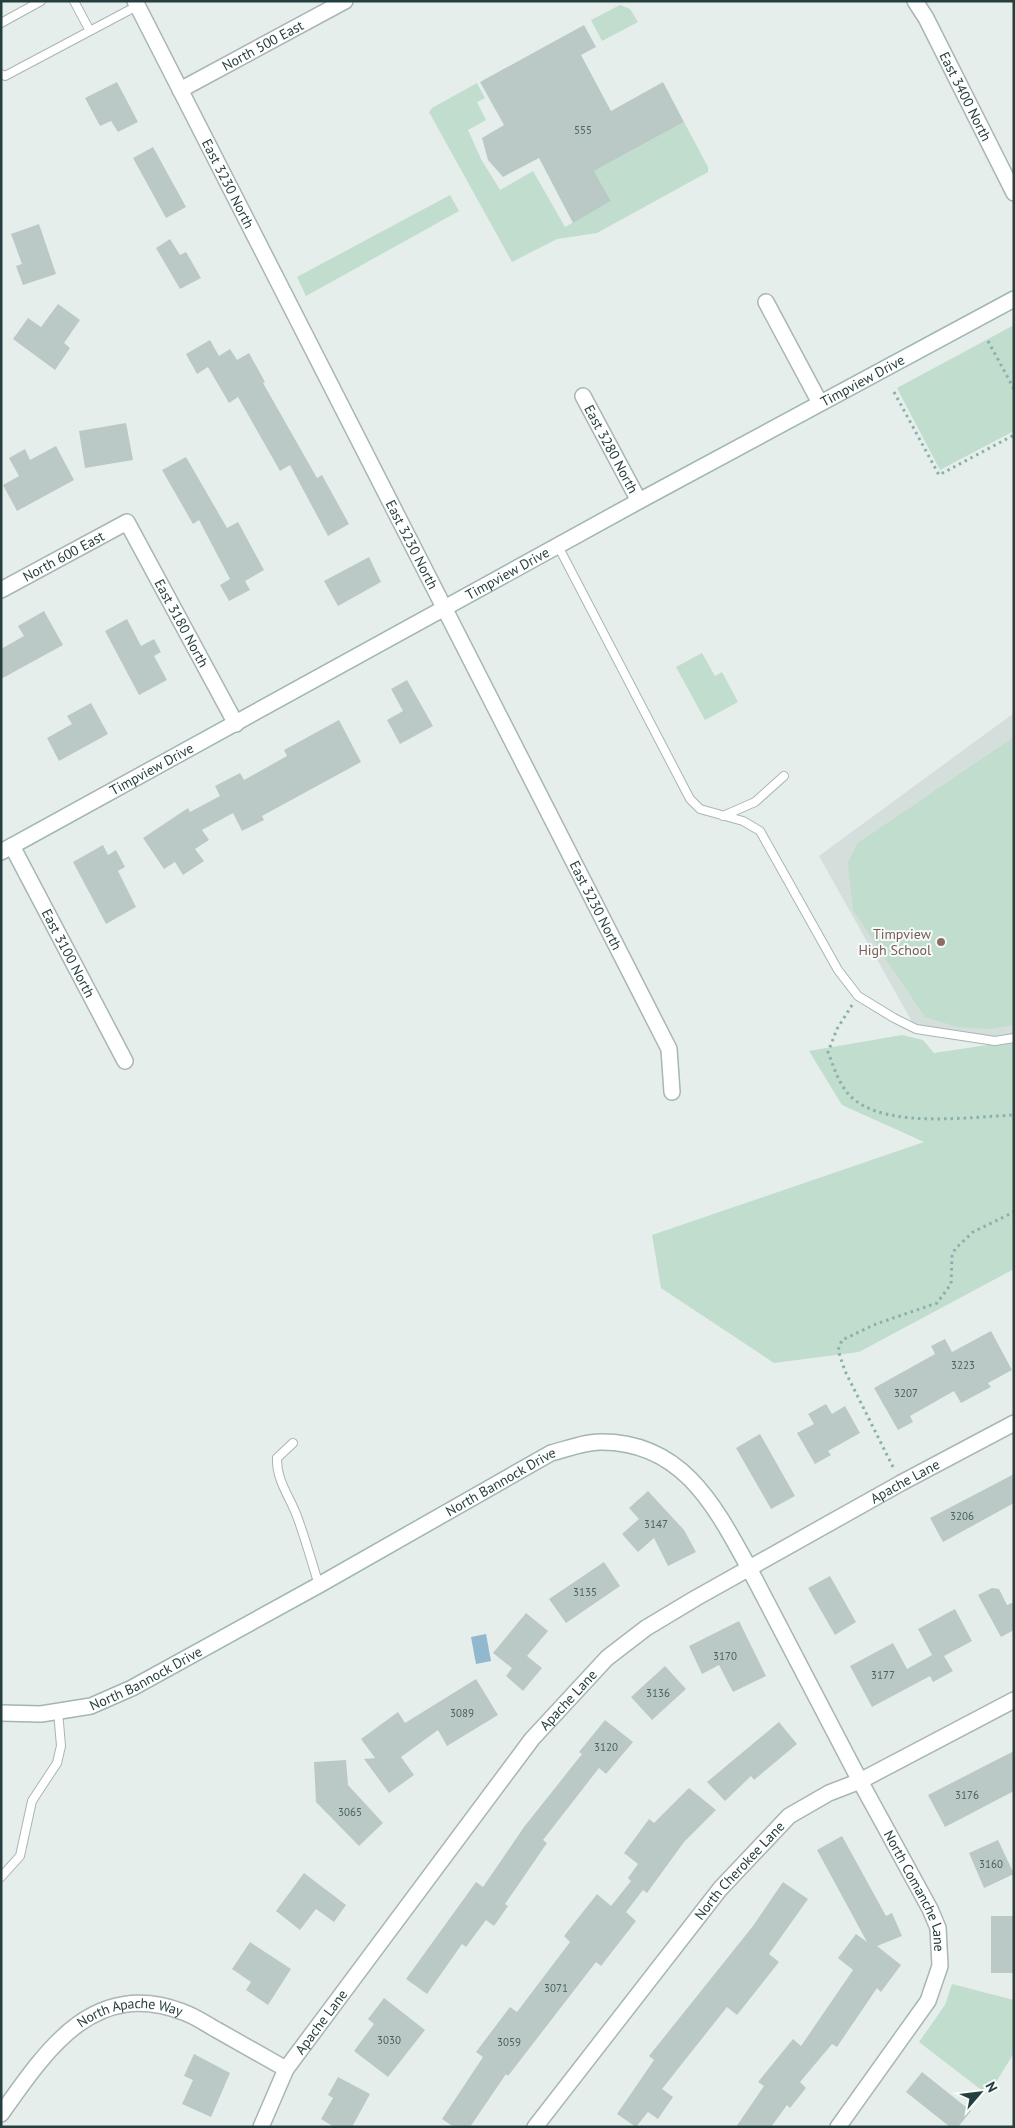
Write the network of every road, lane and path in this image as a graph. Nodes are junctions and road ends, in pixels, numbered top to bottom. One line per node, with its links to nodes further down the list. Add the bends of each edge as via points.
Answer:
1 (41, 1): 6 (lane)
2 (74, 1): 7 (lane)
3 (345, 1): 9 (street, North 500 East)
4 (915, 1): 10 (street, East 3400 North)
5 (136, 4): 7 (lane); 9 (street, East 3230 North)
6 (1, 23)
7 (90, 31): 8 (lane, via 5,76)
8 (1, 74)
9 (180, 90): 23 (street, East 3230 North)
10 (1014, 193)
11 (1014, 299): 17 (street, Timpview Drive)
12 (766, 302): 17 (street)
13 (988, 342): 14 (path)
14 (1014, 389)
15 (894, 392): 18 (path, via 939,475)
16 (583, 396): 19 (street, East 3280 North)
17 (820, 403): 19 (street, Timpview Drive)
18 (1014, 435)
19 (639, 501): 21 (street, Timpview Drive)
20 (127, 522): 22 (street, North 600 East); 24 (street, East 3180 North)
21 (558, 546): 23 (street, Timpview Drive); 26 (lane, via 690,799 700,809)
22 (1, 590)
23 (443, 609): 24 (street, Timpview Drive); 31 (street, East 3230 North, via 669,1049)
24 (236, 724): 27 (street, Timpview Drive)
25 (784, 776): 26 (lane, via 755,802)
26 (723, 816): 28 (lane, via 743,821 760,831 838,970)
27 (6, 849): 30 (street, East 3100 North)
28 (858, 996): 29 (lane, via 916,1029 995,1041); 32 (path, via 837,1029 828,1052 840,1083 856,1101 875,1110 908,1118)
29 (1014, 1038)
30 (125, 1061)
31 (672, 1092)
32 (1014, 1115)
33 (1014, 1212): 36 (path, via 973,1232 955,1249 952,1284 937,1303 876,1324 842,1340 838,1350 844,1371)
34 (1014, 1423): 37 (street, Apache Lane)
35 (293, 1442): 38 (lane, via 277,1458 277,1468 298,1518)
36 (893, 1467)
37 (749, 1568): 38 (street, North Bannock Drive, via 716,1509 681,1469 647,1450 599,1442 551,1453); 42 (street, North Bannock Drive); 44 (street, Apache Lane, via 646,1628 607,1658 572,1695 532,1739)
38 (319, 1585): 40 (street, North Bannock Drive, via 132,1688 91,1706)
39 (1014, 1700): 42 (street, North Cherokee Lane)
40 (58, 1711): 41 (street, North Bannock Drive); 43 (lane, via 61,1746 57,1763 32,1801 20,1856)
41 (1, 1713)
42 (860, 1781): 46 (street, North Comanche Lane, via 930,1909 938,1928 940,1966 928,2001); 48 (street, North Cherokee Lane, via 829,1793 789,1816 755,1849 720,1888)
43 (1, 1877)
44 (286, 2069): 45 (street, North Apache Way, via 185,2013 155,2003 120,2004 98,2011 70,2029 29,2074); 47 (street, Apache Lane)
45 (1, 2114)
46 (842, 2125)
47 (261, 2127)
48 (535, 2127)

